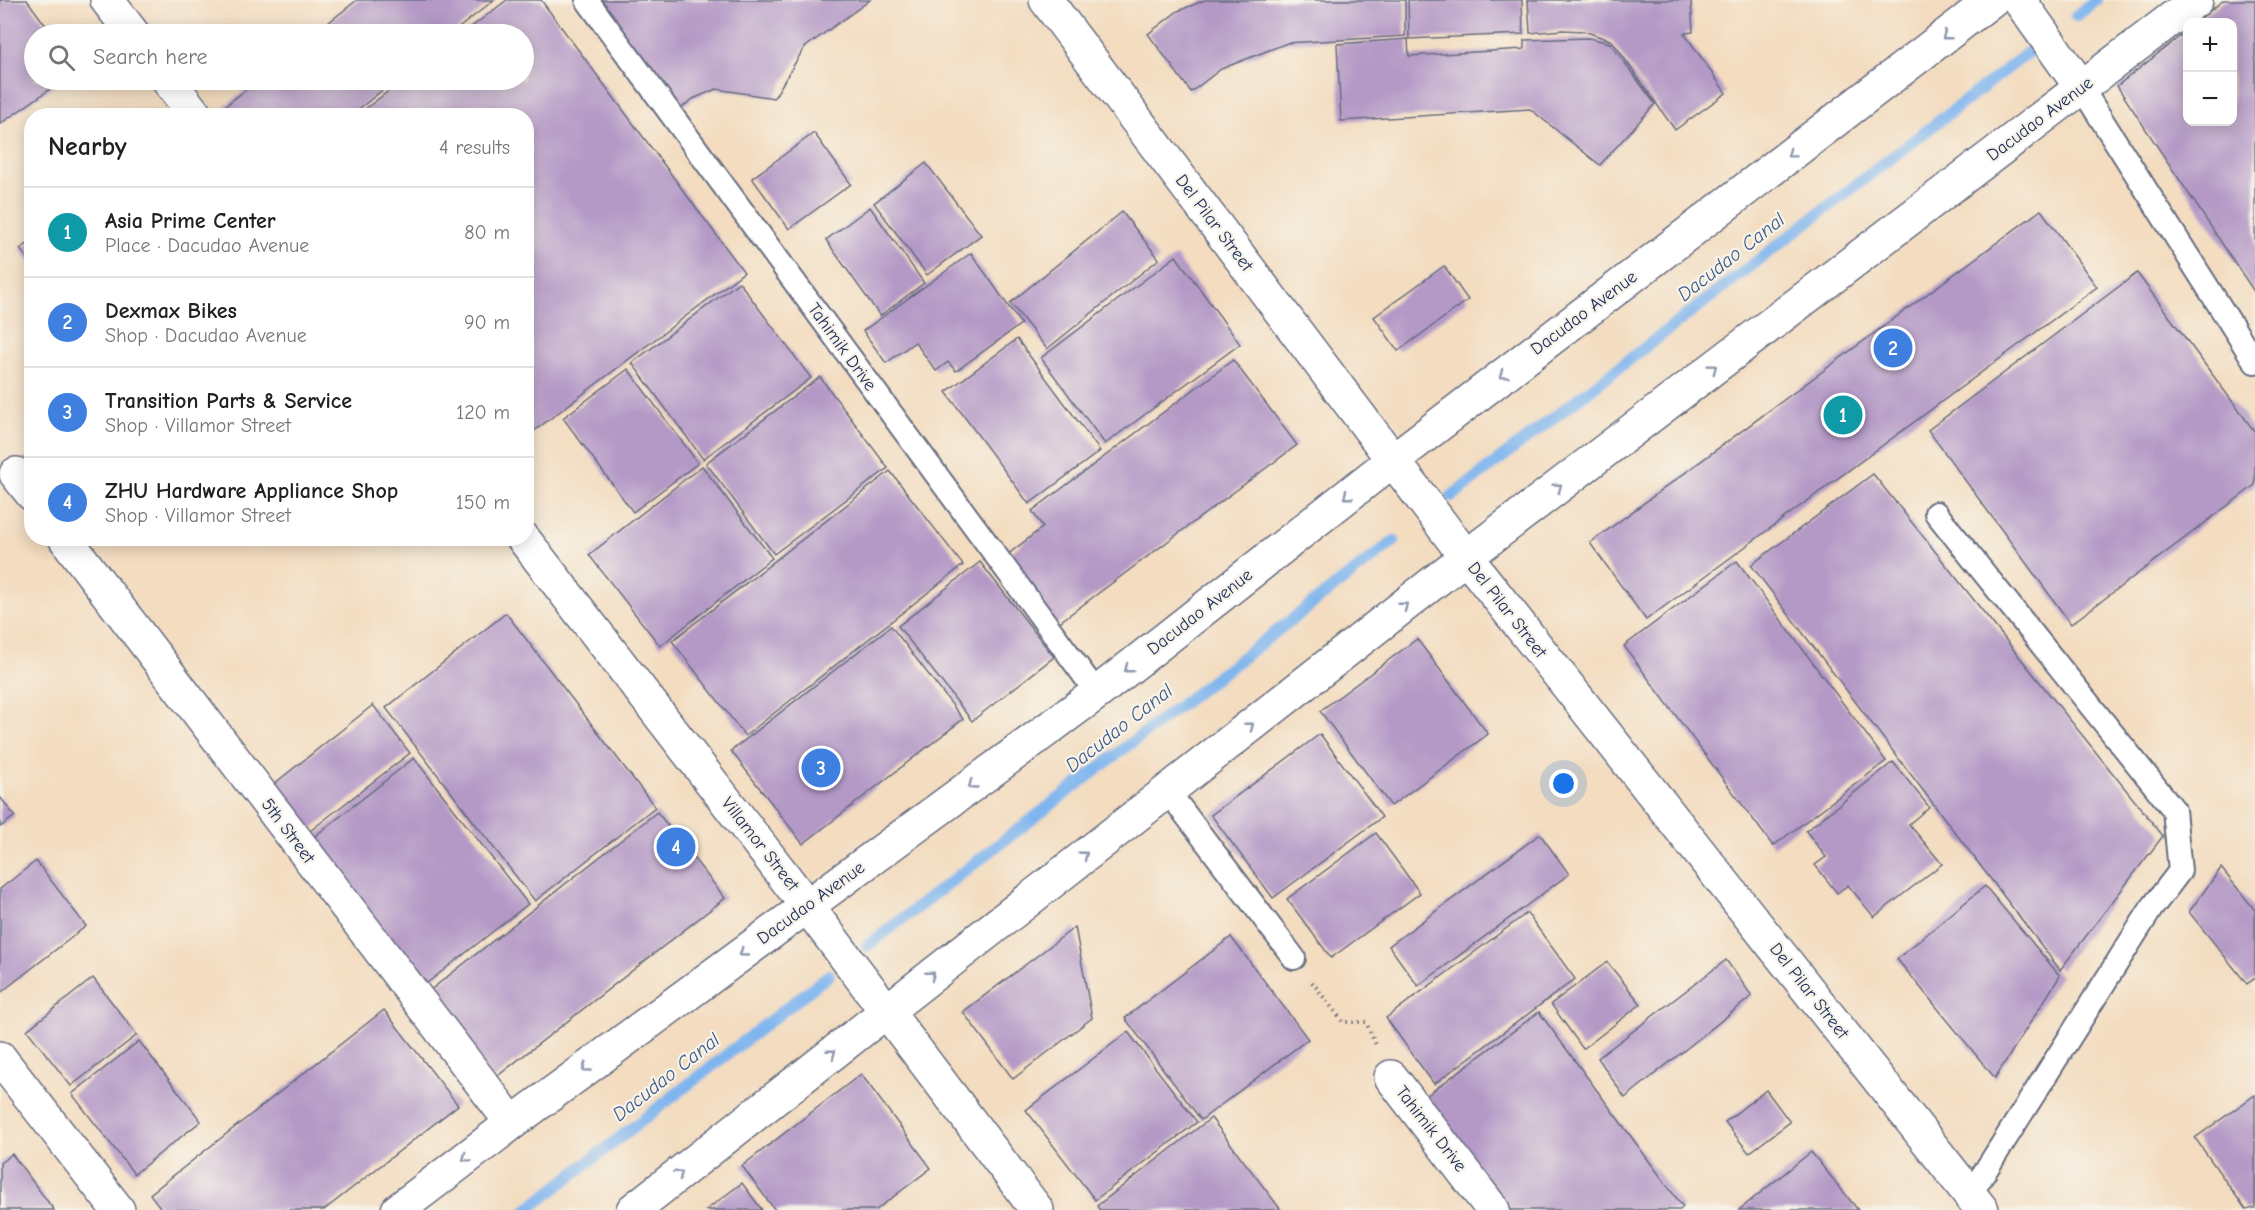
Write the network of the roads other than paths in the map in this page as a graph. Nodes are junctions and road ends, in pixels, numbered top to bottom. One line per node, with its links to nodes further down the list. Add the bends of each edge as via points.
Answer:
1 (107, 0): 7 (main road)
2 (586, 0): 17 (lane, Tahimik Drive)
3 (1046, 0): 12 (main road, Del Pilar Street)
4 (1992, 0): 12 (main road, Dacudao Avenue, one-way to 12)
5 (2019, 0): 8 (main road)
6 (2196, 0): 8 (main road, Dacudao Avenue)
7 (125, 24)
8 (2081, 87): 11 (lane); 16 (main road, Dacudao Avenue, one-way to 8)
9 (176, 90): 10 (main road)
10 (190, 108)
11 (2255, 362)
12 (1393, 460): 16 (main road, Del Pilar Street); 17 (main road, Dacudao Avenue, one-way to 17)
13 (1936, 513): 25 (lane, via 2174,810 2180,871 2151,909)
14 (71, 546): 24 (main road, 5th Street)
15 (529, 546): 19 (main road, Villamor Street)
16 (1466, 557): 18 (main road, Dacudao Avenue, one-way to 16); 25 (main road, Del Pilar Street)
17 (1097, 693): 19 (main road, Dacudao Avenue, one-way to 19)
18 (1167, 790): 20 (lane); 21 (main road, Dacudao Avenue, one-way to 18)
19 (807, 906): 21 (main road, Villamor Street); 24 (main road, Dacudao Avenue, one-way to 24)
20 (1294, 958)
21 (885, 1011): 28 (main road, Dacudao Avenue, one-way to 21); 29 (main road, Villamor Street)
22 (0, 1058): 26 (main road)
23 (1391, 1077): 30 (main road, Tahimik Drive)
24 (512, 1123): 27 (main road, Dacudao Avenue, one-way to 27)
25 (1976, 1202)
26 (118, 1210)
27 (398, 1210)
28 (633, 1210)
29 (1037, 1210)
30 (1493, 1210)

